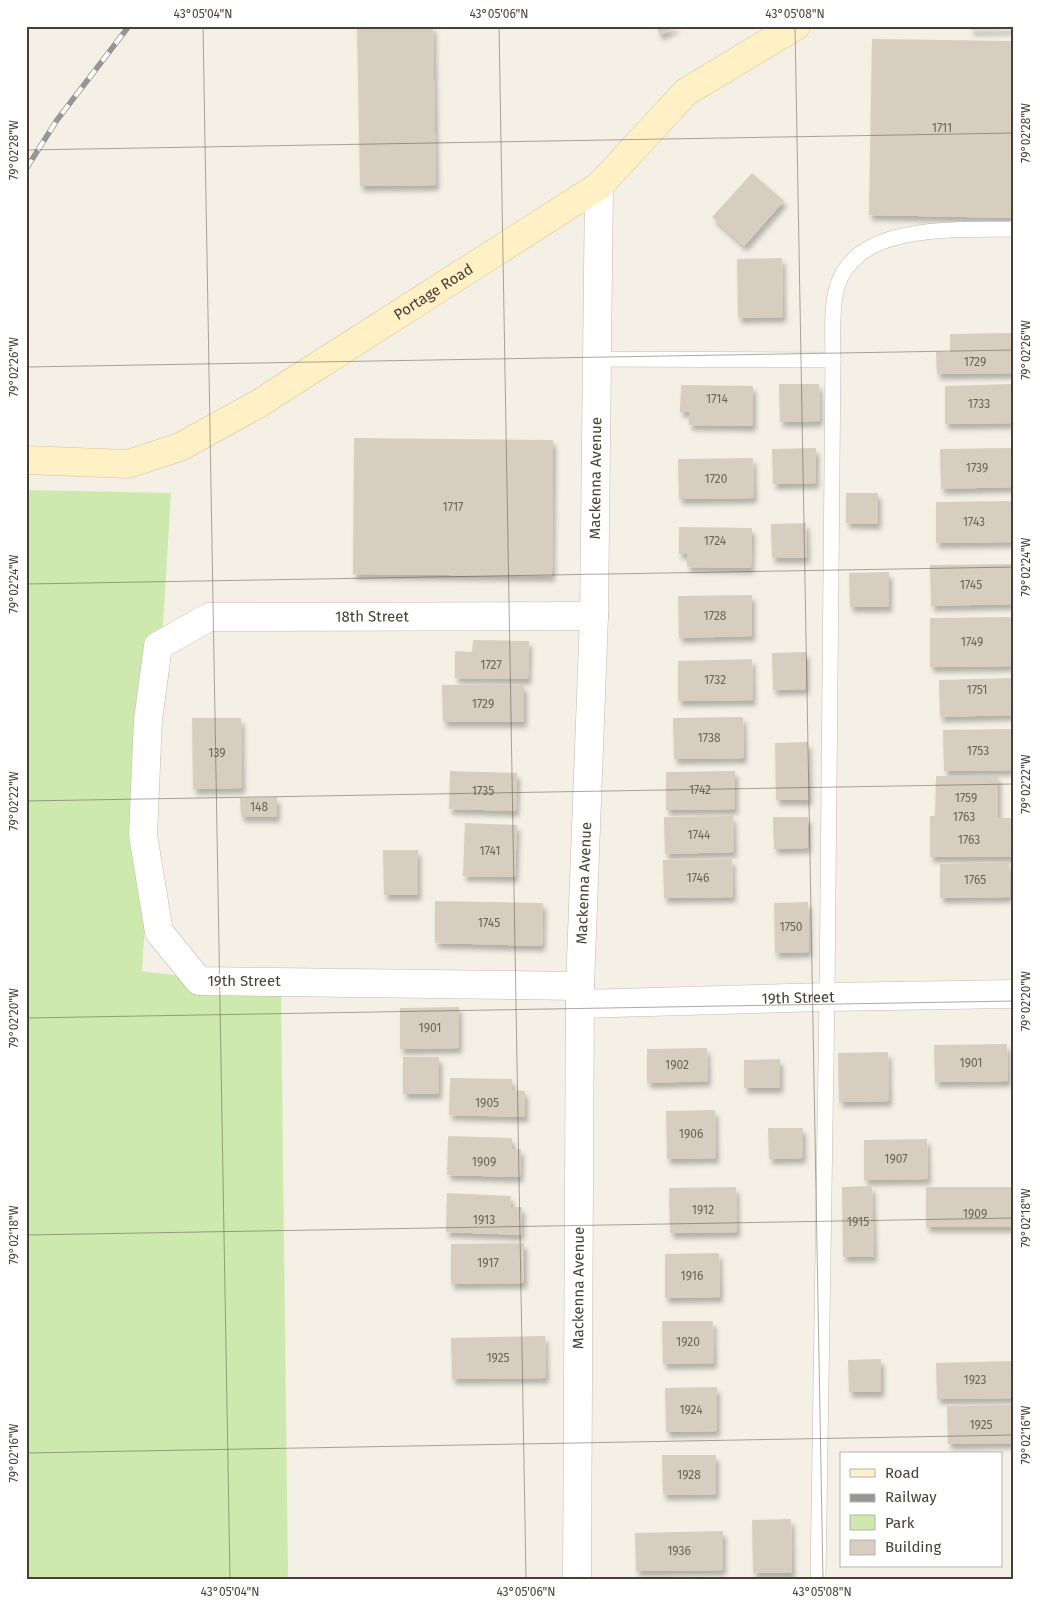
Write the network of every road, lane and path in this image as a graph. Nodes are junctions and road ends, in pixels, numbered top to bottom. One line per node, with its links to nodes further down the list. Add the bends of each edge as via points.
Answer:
1 (796, 26): 2 (street, Portage Road, via 686,92)
2 (598, 186): 4 (street, Mackenna Avenue); 6 (street, Portage Road, via 258,404 180,448 128,464)
3 (1014, 230): 5 (lane, via 924,231 898,235 862,253 842,276 836,290)
4 (598, 359): 5 (lane); 7 (street, Mackenna Avenue)
5 (833, 360): 11 (lane)
6 (26, 460)
7 (594, 616): 8 (street, 18th Street, via 209,616); 10 (street, Mackenna Avenue)
8 (158, 646): 10 (street, 19th Street, via 148,720 143,835 160,932 199,981)
9 (1014, 994): 11 (street, 19th Street)
10 (580, 995): 11 (street, 19th Street); 12 (street, Mackenna Avenue)
11 (827, 996): 13 (lane)
12 (577, 1579)
13 (818, 1579)

